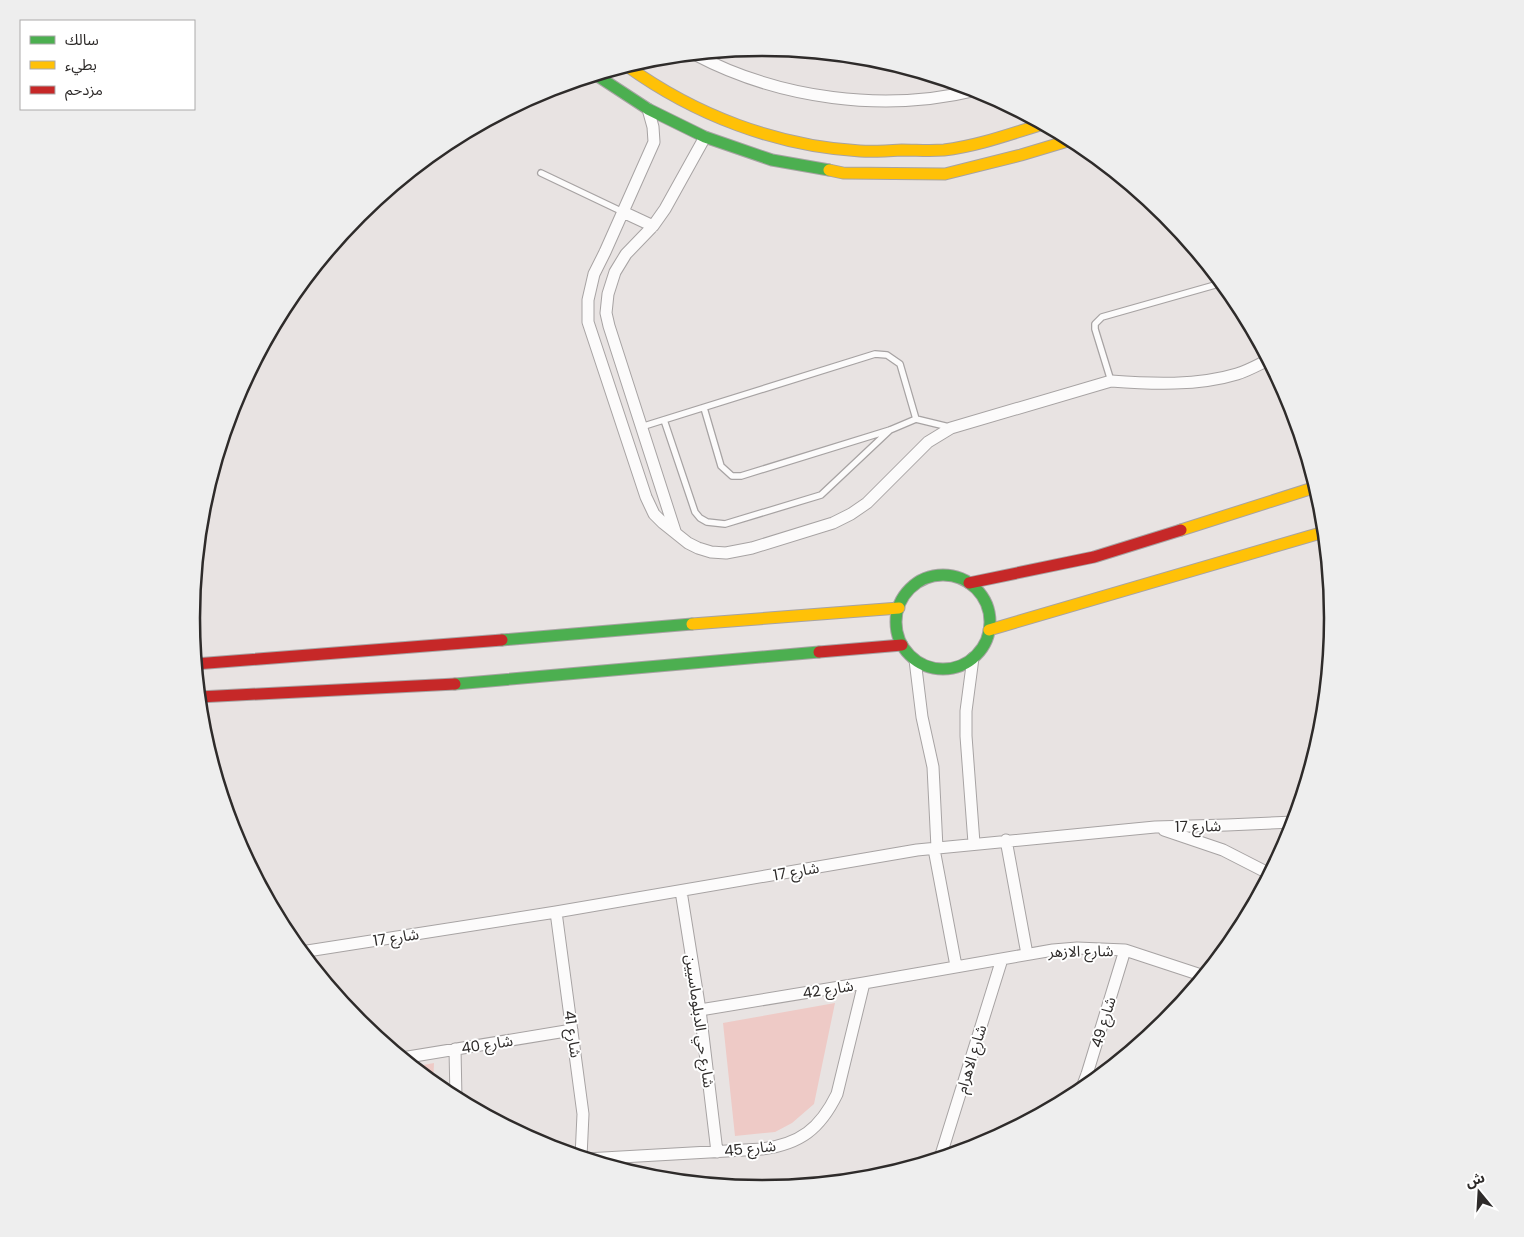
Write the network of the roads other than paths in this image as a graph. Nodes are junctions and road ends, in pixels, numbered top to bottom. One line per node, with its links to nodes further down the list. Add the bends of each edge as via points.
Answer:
1 (703, 59): 4 (street, via 745,77 823,96 898,101)
2 (632, 72): 5 (main road)
3 (605, 79): 5 (main road)
4 (961, 93)
5 (653, 98): 6 (main road, via 684,102 736,125 799,143 860,151 943,150); 8 (main road); 12 (street, via 654,142)
6 (1034, 127)
7 (1050, 136): 10 (main road)
8 (705, 137): 10 (main road, via 772,160 843,173 945,174); 13 (street)
9 (1061, 143): 10 (main road)
10 (1020, 156)
11 (541, 173): 12 (lane)
12 (623, 212): 13 (street); 23 (street, via 594,274 588,300 588,322)
13 (652, 226): 20 (street, via 626,254 615,272 606,313)
14 (1214, 285): 16 (lane, via 1098,320 1095,329)
15 (1262, 363): 16 (street, via 1237,374 1211,380 1168,383)
16 (1111, 381): 21 (street)
17 (704, 408): 18 (lane, via 875,354 887,355 900,364); 19 (lane); 22 (lane, via 721,466 732,476 759,471)
18 (916, 419): 21 (lane); 22 (lane)
19 (664, 420): 20 (lane); 22 (lane, via 695,512 707,522 725,524 821,495)
20 (641, 427): 23 (street); 25 (street)
21 (951, 428): 25 (street, via 928,442 867,503 833,523 726,553 698,548)
22 (890, 430)
23 (625, 433): 25 (street, via 654,514)
24 (1309, 489): 27 (main road, via 1094,557)
25 (675, 531)
26 (1317, 534): 29 (main road)
27 (969, 583): 28 (main road, via 951,576 932,577 908,591); 29 (main road, via 986,603)
28 (898, 608): 30 (main road, via 896,626); 33 (main road)
29 (989, 630): 31 (main road, via 984,646)
30 (902, 645): 32 (main road); 34 (main road, via 434,686)
31 (973, 658): 32 (main road, via 959,666 944,669); 38 (street, via 966,736)
32 (915, 660): 39 (street, via 932,767)
33 (202, 664)
34 (206, 698)
35 (1285, 823): 36 (street, شارع 17)
36 (1155, 827): 37 (street, شارع 17); 40 (street, via 1223,850)
37 (1006, 840): 38 (street, شارع 17); 45 (street)
38 (974, 843): 39 (street, شارع 17)
39 (936, 848): 41 (street, شارع 17); 47 (street)
40 (1264, 871)
41 (681, 890): 42 (street, شارع 17); 50 (street, شارع حي الدبلوماسيين)
42 (556, 912): 44 (street, شارع 17); 51 (street, شارع 41)
43 (1125, 950): 45 (street, شارع الازهر, via 1077,948); 48 (street, شارع الازهر); 54 (street, شارع 49)
44 (309, 951)
45 (1027, 954): 46 (street, شارع الازهر)
46 (1002, 959): 47 (street, شارع الازهر); 59 (street, شارع الاهرام)
47 (956, 966): 49 (street, شارع 42)
48 (1197, 974)
49 (864, 983): 50 (street, شارع 42); 60 (street, شارع 45, via 837,1094 820,1122 794,1142 778,1147)
50 (700, 1010): 60 (street, شارع حي الدبلوماسيين)
51 (572, 1030): 52 (street, شارع 40); 58 (street, شارع 41, via 583,1114)
52 (455, 1049): 53 (street, شارع 40); 57 (street)
53 (410, 1057)
54 (1087, 1074): 55 (street); 56 (street, شارع 49)
55 (1090, 1075)
56 (1086, 1078)
57 (456, 1090)
58 (581, 1151)
59 (942, 1151)
60 (717, 1152): 61 (street, شارع 45)
61 (603, 1158)

